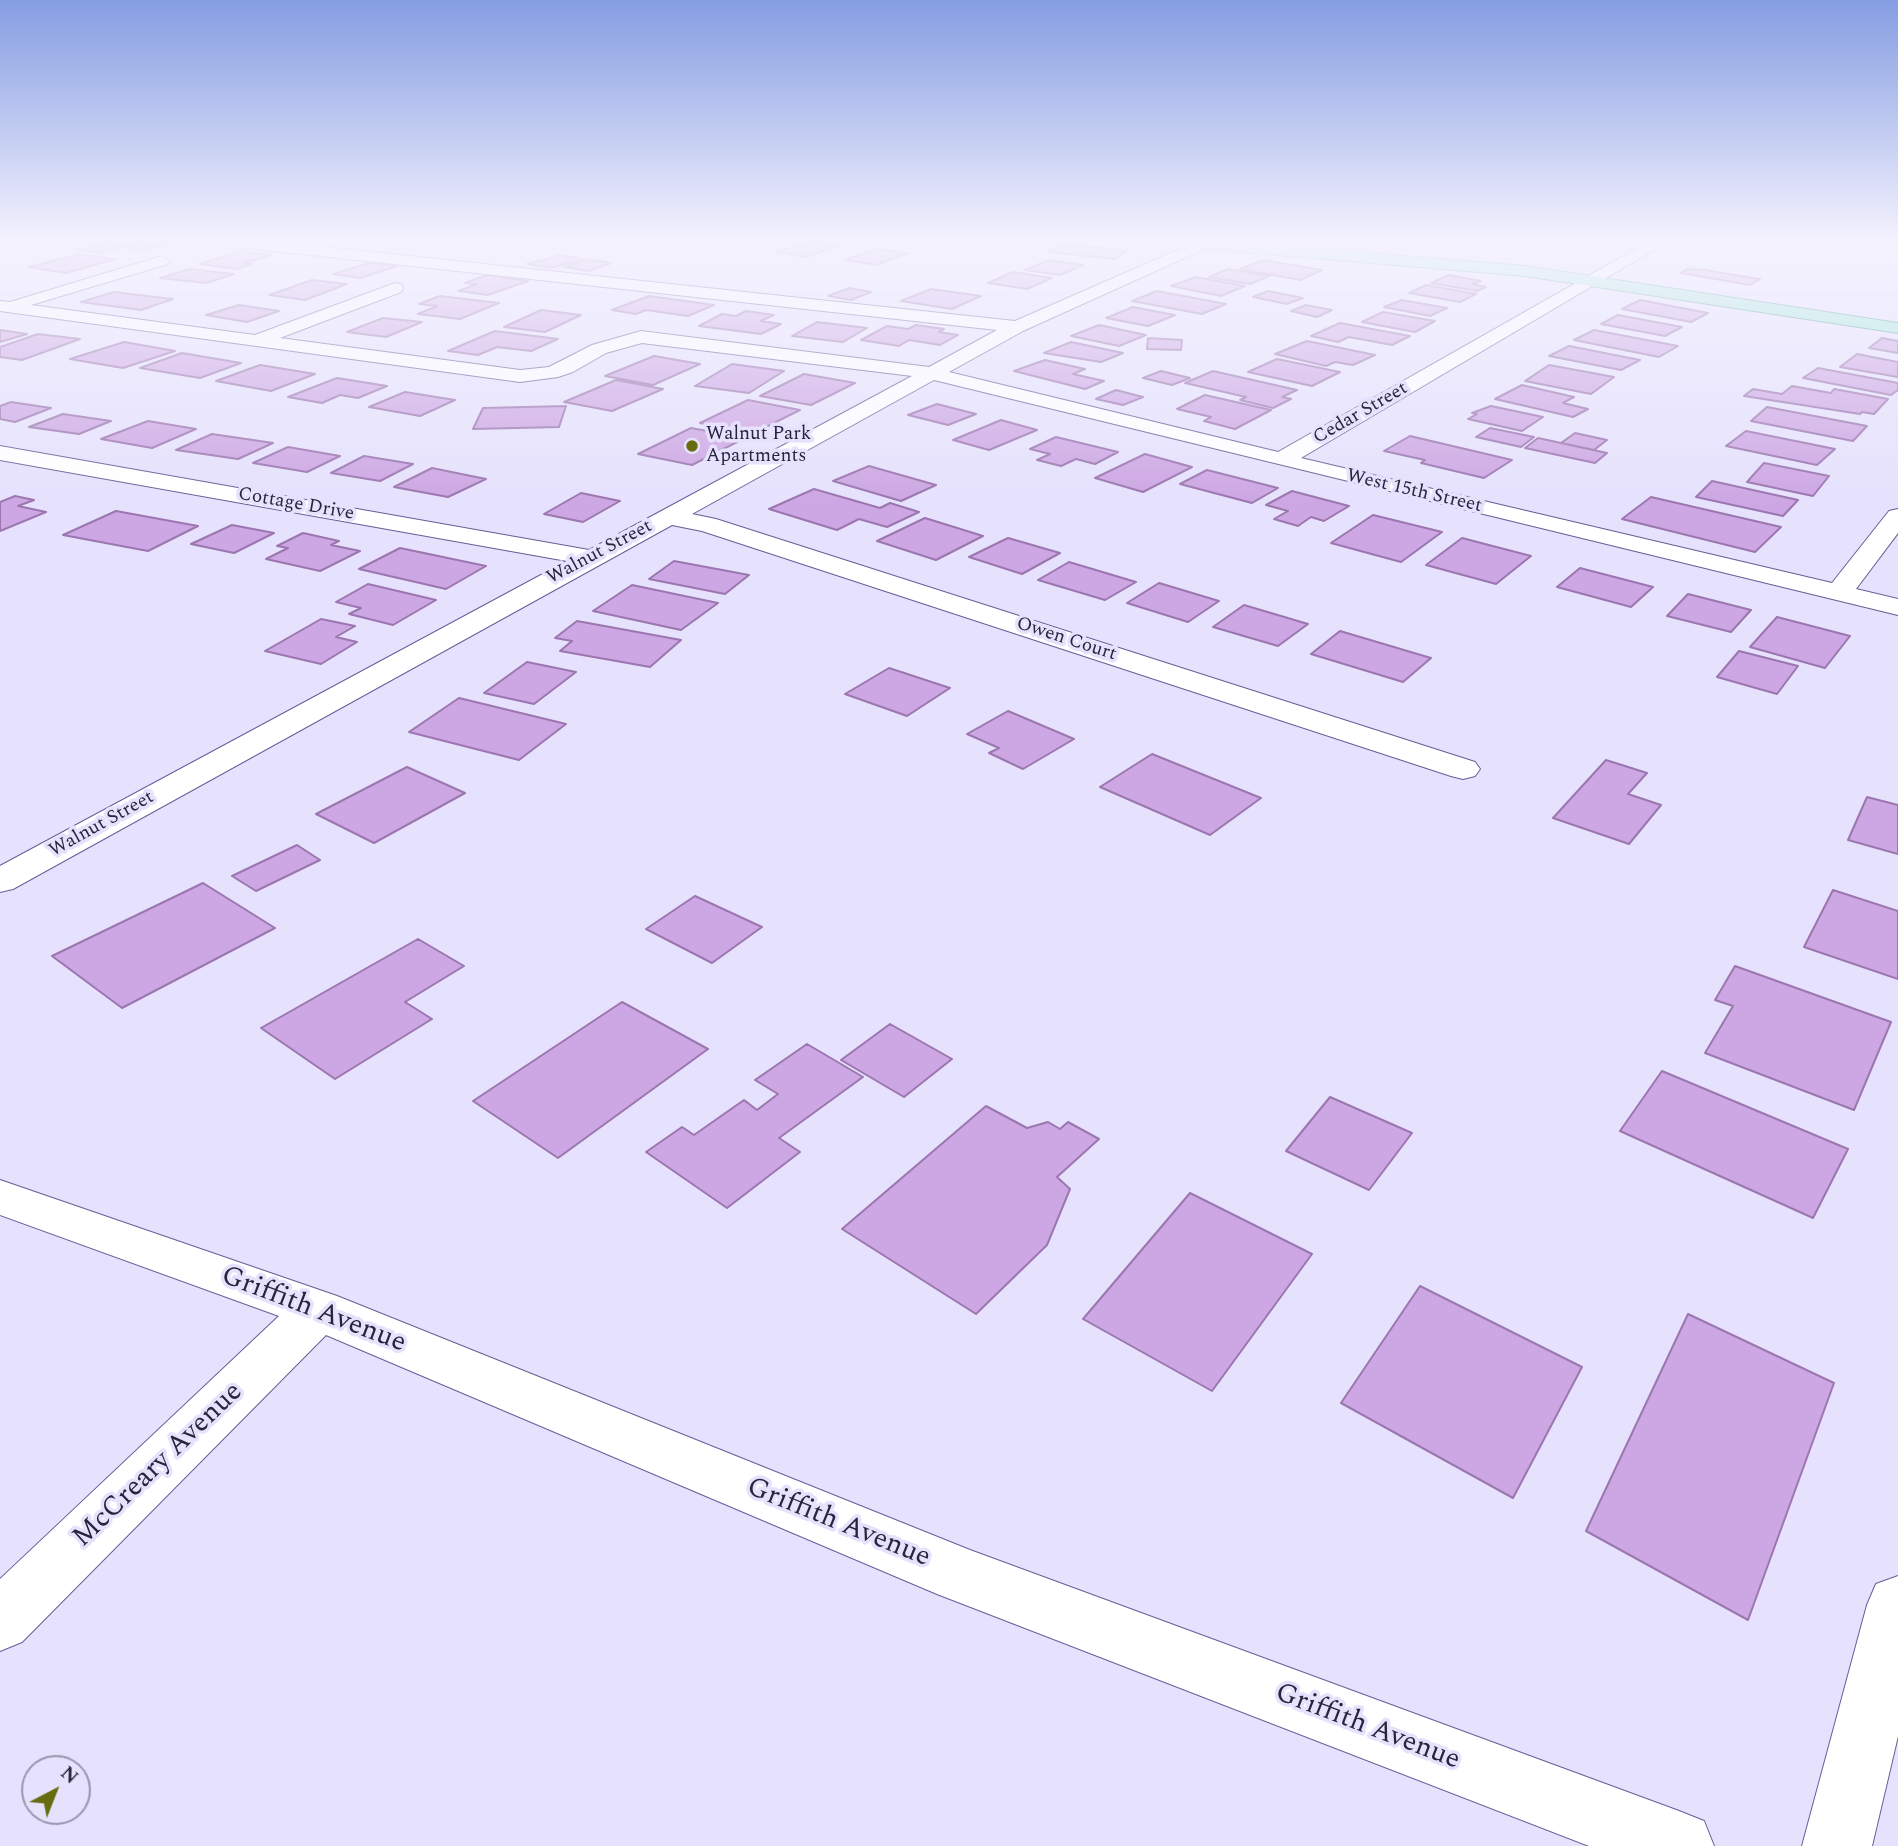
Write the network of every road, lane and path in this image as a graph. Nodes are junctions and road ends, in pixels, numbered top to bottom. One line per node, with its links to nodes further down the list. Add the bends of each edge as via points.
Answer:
1 (157, 328): 5 (street, West 15th Street)
2 (289, 328): 5 (street)
3 (1015, 328): 6 (street, Walnut Street)
4 (1510, 328): 8 (street, Cedar Street)
5 (253, 342): 6 (street, West 15th Street, via 529,376 566,368 628,338 653,337)
6 (930, 373): 8 (street, West 15th Street); 10 (street, Walnut Street)
7 (0, 453): 11 (street, Cottage Drive)
8 (1281, 460): 12 (street, West 15th Street)
9 (1898, 516): 12 (street)
10 (667, 517): 11 (street, Walnut Street); 14 (street, Owen Court, via 707,524)
11 (592, 558): 15 (street, Walnut Street)
12 (1839, 593): 13 (street, West 15th Street)
13 (1898, 607)
14 (1463, 769)
15 (0, 881)
16 (0, 1197): 17 (street, Griffith Avenue)
17 (319, 1310): 19 (street, McCreary Avenue); 20 (street, Griffith Avenue, via 958,1574)
18 (1898, 1605): 21 (street)
19 (0, 1622)
20 (1679, 1846)
21 (1838, 1846)

